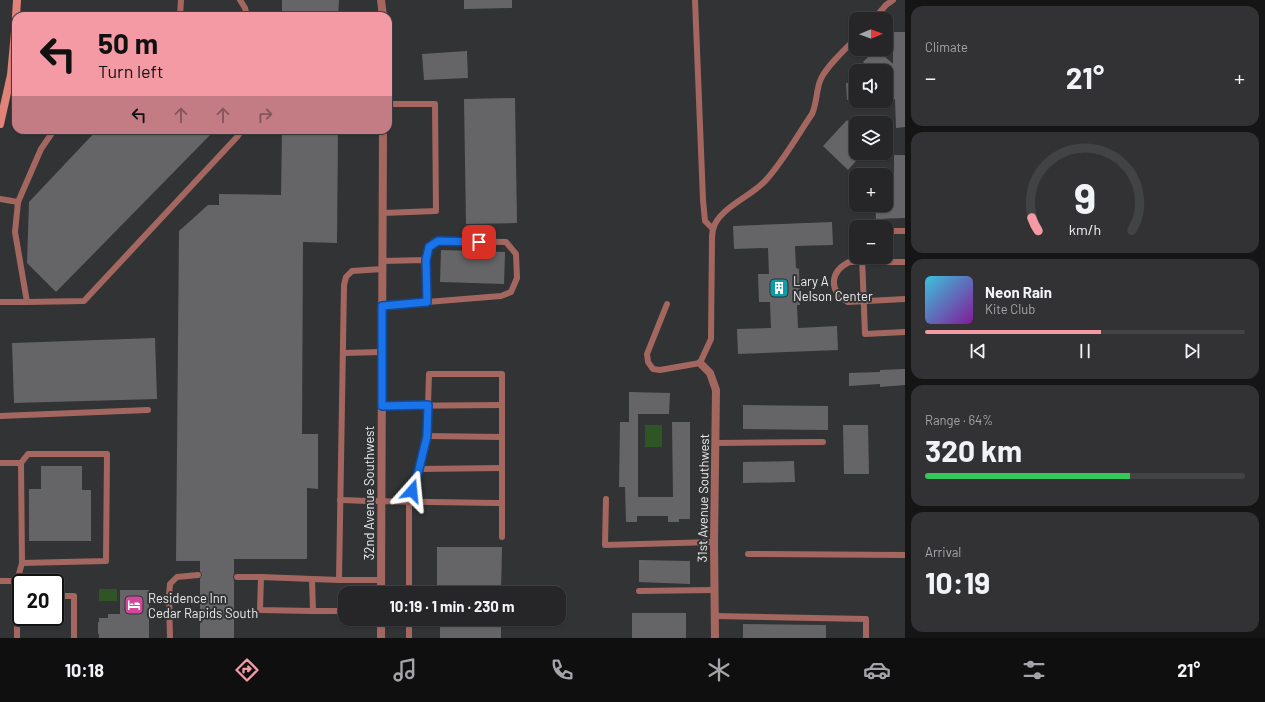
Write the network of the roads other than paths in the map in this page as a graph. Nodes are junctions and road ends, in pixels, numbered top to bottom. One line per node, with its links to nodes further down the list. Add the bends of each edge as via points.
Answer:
1 (17, 0): 7 (street)
2 (181, 0): 8 (lane)
3 (240, 0): 9 (lane)
4 (381, 0): 10 (street)
5 (696, 0): 22 (lane, via 703,200 705,221)
6 (893, 0): 11 (lane)
7 (16, 12)
8 (180, 12)
9 (246, 12)
10 (382, 12)
11 (880, 12)
12 (849, 45): 22 (lane, via 823,73 816,106 778,165 760,186 720,216)
13 (12, 64): 15 (street)
14 (392, 104): 21 (lane, via 435,104 436,211)
15 (0, 124)
16 (51, 134): 20 (lane, via 41,149)
17 (239, 134): 34 (lane, via 84,301)
18 (383, 134): 21 (street, 32nd Avenue Southwest)
19 (0, 199): 20 (lane)
20 (18, 202): 34 (lane, via 15,232)
21 (383, 213): 30 (street, 32nd Avenue Southwest)
22 (713, 229): 41 (lane, via 711,339)
23 (893, 231): 24 (lane)
24 (905, 231)
25 (426, 260): 30 (lane); 35 (lane); 35 (lane, via 429,247 438,241 506,242 516,254 517,278 511,292 501,296)
26 (893, 261): 28 (lane)
27 (849, 262): 32 (lane, via 835,275 837,294 848,302)
28 (905, 262)
29 (862, 264): 32 (lane)
30 (382, 265): 37 (street, 32nd Avenue Southwest); 40 (lane, via 352,271 346,277)
31 (905, 300): 32 (lane)
32 (864, 301): 38 (lane, via 865,334)
33 (0, 302): 34 (lane)
34 (27, 302)
35 (427, 302): 37 (lane)
36 (666, 304): 41 (lane, via 647,354 648,362 653,369 660,370)
37 (382, 306): 39 (street, 32nd Avenue Southwest)
38 (905, 332)
39 (382, 352): 40 (lane); 44 (street, 32nd Avenue Southwest)
40 (343, 353): 56 (lane)
41 (700, 363): 50 (street, 31st Avenue Southwest, via 710,373 716,390)
42 (428, 405): 43 (lane); 43 (lane, via 429,374 502,374); 44 (lane); 47 (lane)
43 (502, 405): 48 (lane)
44 (382, 406): 57 (street, 32nd Avenue Southwest)
45 (148, 410): 46 (lane)
46 (0, 416)
47 (427, 436): 48 (lane); 54 (lane)
48 (502, 437): 53 (lane)
49 (823, 442): 50 (lane)
50 (716, 443): 61 (street, 31st Avenue Southwest)
51 (0, 463): 52 (lane)
52 (21, 463): 64 (lane); 64 (lane, via 28,454 108,454 106,561)
53 (502, 468): 54 (lane); 59 (lane)
54 (419, 469): 58 (lane)
55 (606, 499): 61 (lane, via 605,545)
56 (340, 500): 57 (lane); 71 (lane)
57 (381, 501): 58 (lane); 72 (street, 32nd Avenue Southwest)
58 (409, 501): 59 (lane); 75 (lane)
59 (502, 503): 60 (lane)
60 (502, 537)
61 (714, 542): 76 (street, 31st Avenue Southwest)
62 (748, 554): 63 (lane)
63 (905, 555)
64 (22, 563): 65 (lane)
65 (19, 574)
66 (198, 575): 87 (lane, via 177,577 170,584)
67 (237, 577): 68 (lane)
68 (261, 577): 69 (lane); 79 (lane, via 260,610)
69 (312, 579): 71 (lane); 79 (lane)
70 (0, 580): 73 (lane)
71 (339, 580): 72 (lane)
72 (381, 580): 74 (street, 32nd Avenue Southwest)
73 (12, 581)
74 (381, 586)
75 (409, 586)
76 (714, 590): 77 (lane); 81 (street, 31st Avenue Southwest)
77 (639, 591)
78 (64, 596): 86 (lane, via 74,596)
79 (313, 611): 80 (lane)
80 (338, 611)
81 (715, 616): 90 (street, 31st Avenue Southwest); 91 (lane, via 866,619)
82 (18, 626): 85 (lane)
83 (381, 626): 88 (street)
84 (409, 626): 89 (lane)
85 (17, 638)
86 (74, 638)
87 (170, 638)
88 (381, 638)
89 (409, 638)
90 (715, 638)
91 (866, 638)

